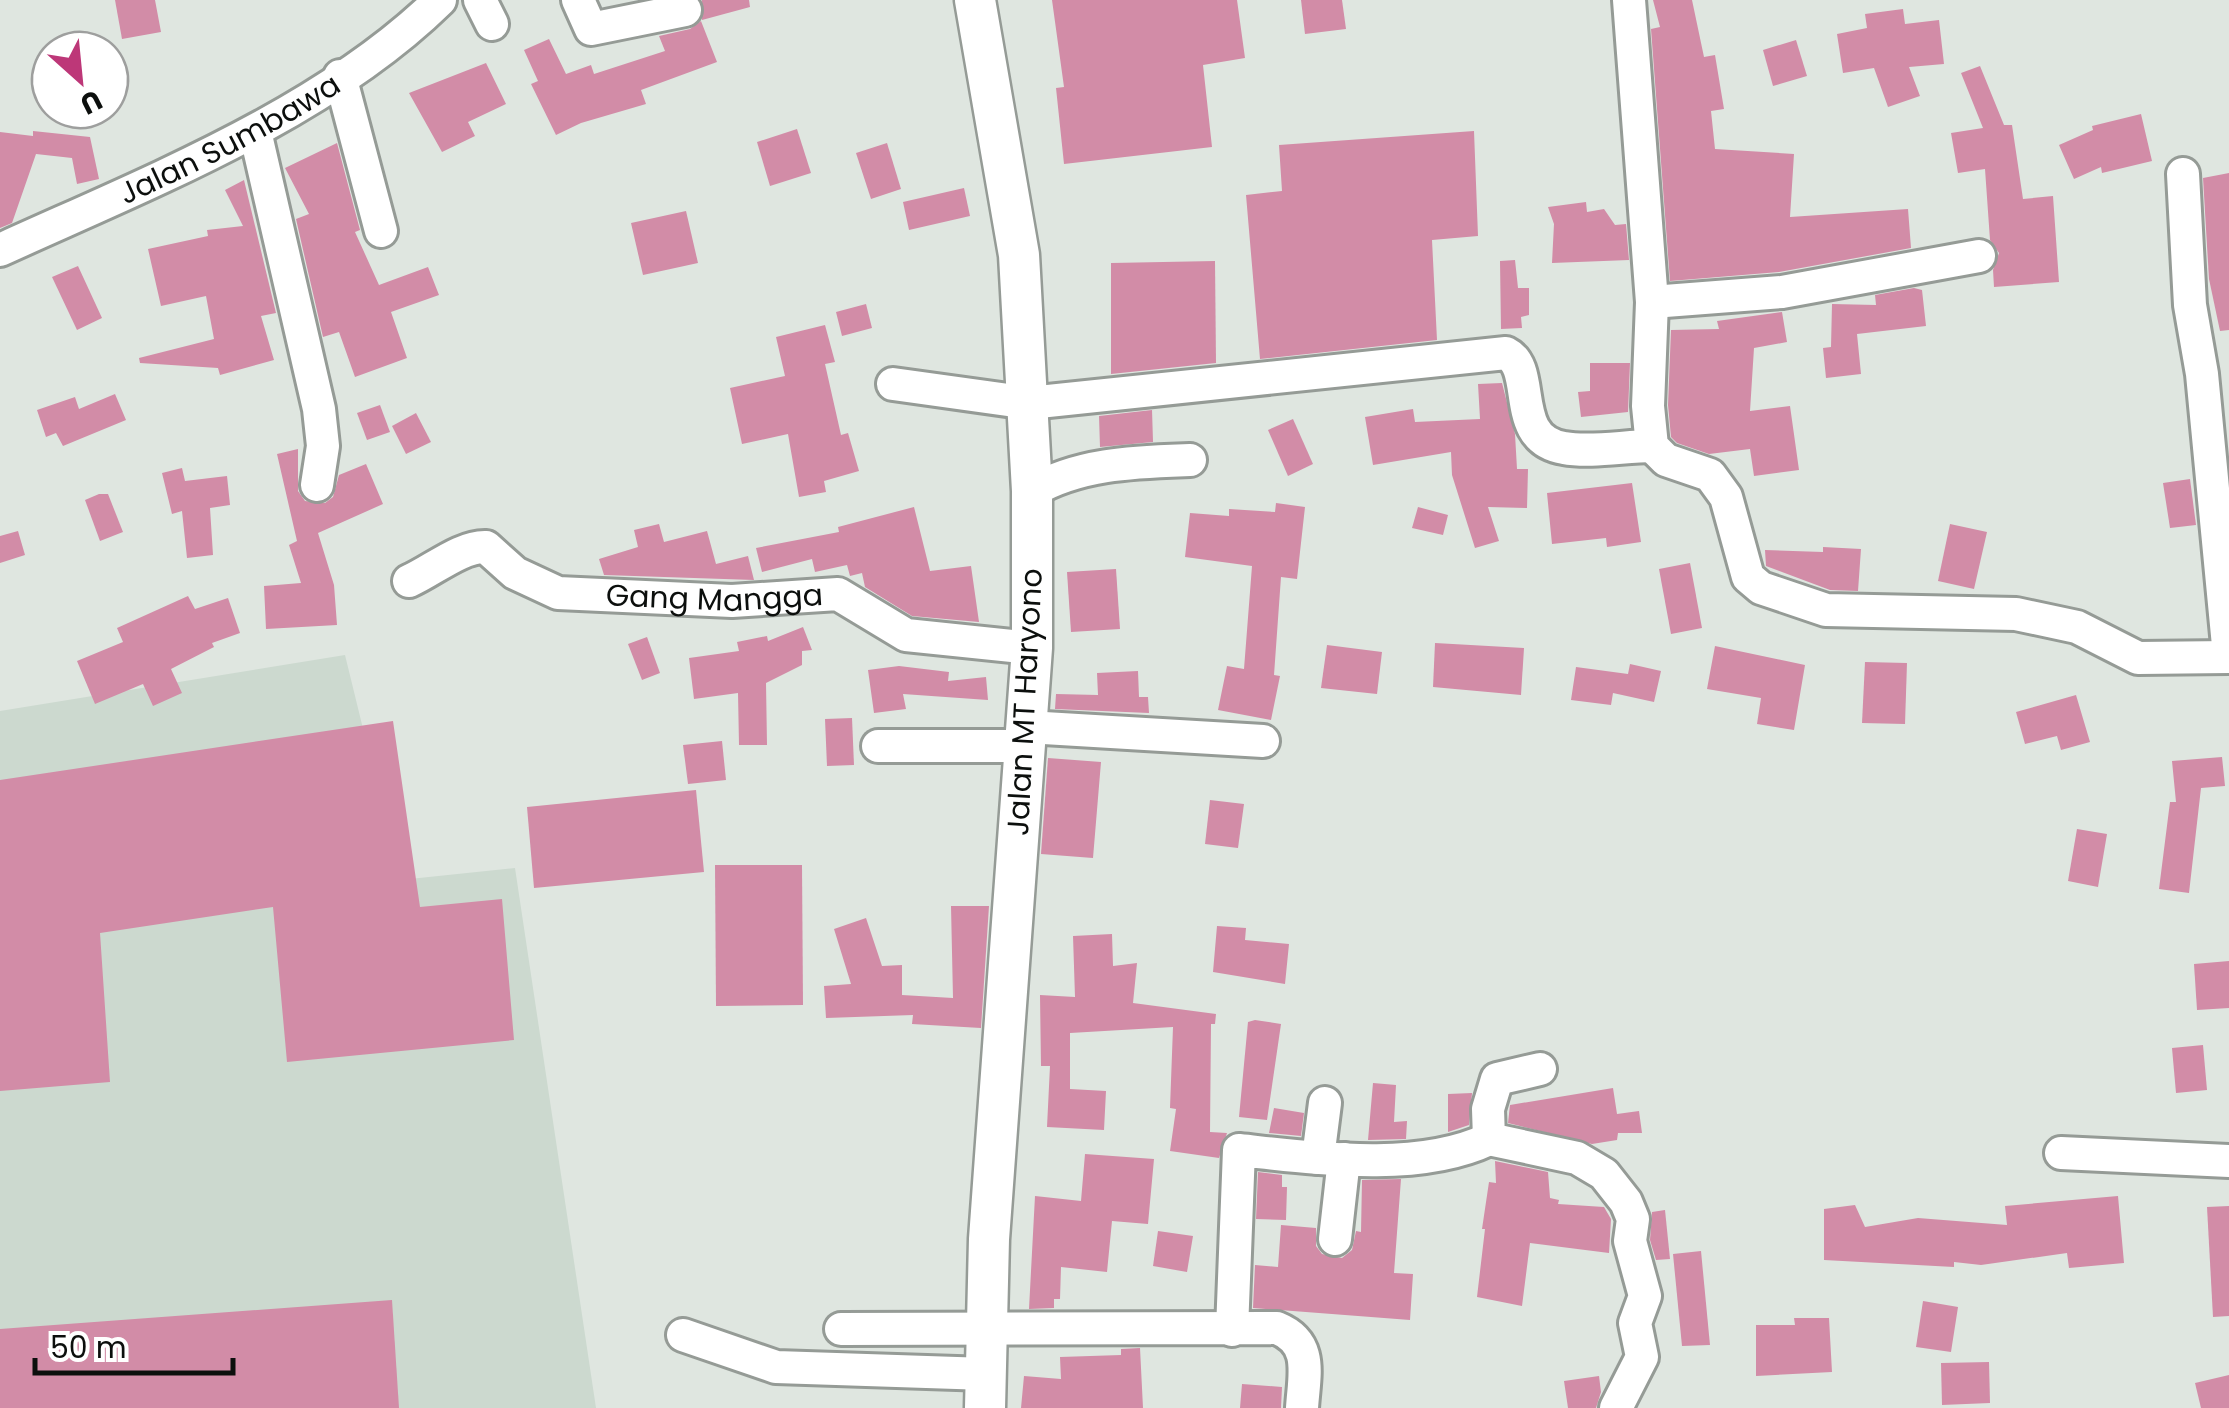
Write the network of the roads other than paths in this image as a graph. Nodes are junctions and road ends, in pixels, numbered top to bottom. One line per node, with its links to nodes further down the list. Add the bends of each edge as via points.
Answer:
1 (440, 0): 6 (street, Jalan Sumbawa)
2 (578, 0): 5 (street, via 592,29)
3 (975, 0): 14 (main road, Jalan MT Haryono, via 1014,224)
4 (1629, 0): 12 (street)
5 (685, 10)
6 (340, 76): 7 (street, Jalan Sumbawa); 9 (street)
7 (255, 131): 10 (street, Jalan Sumbawa); 17 (street, via 320,409)
8 (2183, 174): 21 (street, via 2190,305)
9 (381, 232)
10 (0, 250)
11 (1979, 256): 12 (street, via 1782,292)
12 (1652, 302): 15 (street)
13 (893, 384): 14 (street)
14 (1029, 403): 15 (street, via 1506,353 1518,366 1529,422 1543,440 1564,448); 18 (main road, Jalan MT Haryono)
15 (1652, 446): 21 (street, via 1666,460 1710,476 1731,512 1748,577 1793,601 1826,610 2016,614 2077,627 2138,658)
16 (1190, 460): 18 (street, via 1093,468)
17 (317, 485)
18 (1032, 491): 20 (main road, Jalan MT Haryono)
19 (408, 581): 20 (street, Gang Mangga, via 466,550 486,547 558,593 732,601 838,594 906,635)
20 (1032, 648): 22 (main road, Jalan MT Haryono)
21 (2229, 656)
22 (1026, 736): 23 (street); 24 (street); 34 (main road, Jalan MT Haryono)
23 (1263, 741)
24 (878, 746)
25 (1540, 1069): 27 (street, via 1498,1079 1488,1109)
26 (1325, 1102): 29 (street)
27 (1489, 1139): 29 (street, via 1463,1152); 38 (street, via 1577,1158 1604,1174 1626,1202 1645,1296 1635,1322 1642,1356)
28 (2060, 1153): 30 (street)
29 (1331, 1158): 31 (street); 33 (street, via 1238,1150)
30 (2229, 1161)
31 (1334, 1239)
32 (841, 1329): 34 (street)
33 (1232, 1330): 34 (street); 37 (street, via 1277,1328 1300,1342)
34 (987, 1332): 36 (main road, Jalan MT Haryono)
35 (683, 1335): 36 (street, via 776,1368)
36 (986, 1391)
37 (1302, 1408)
38 (1616, 1408)

